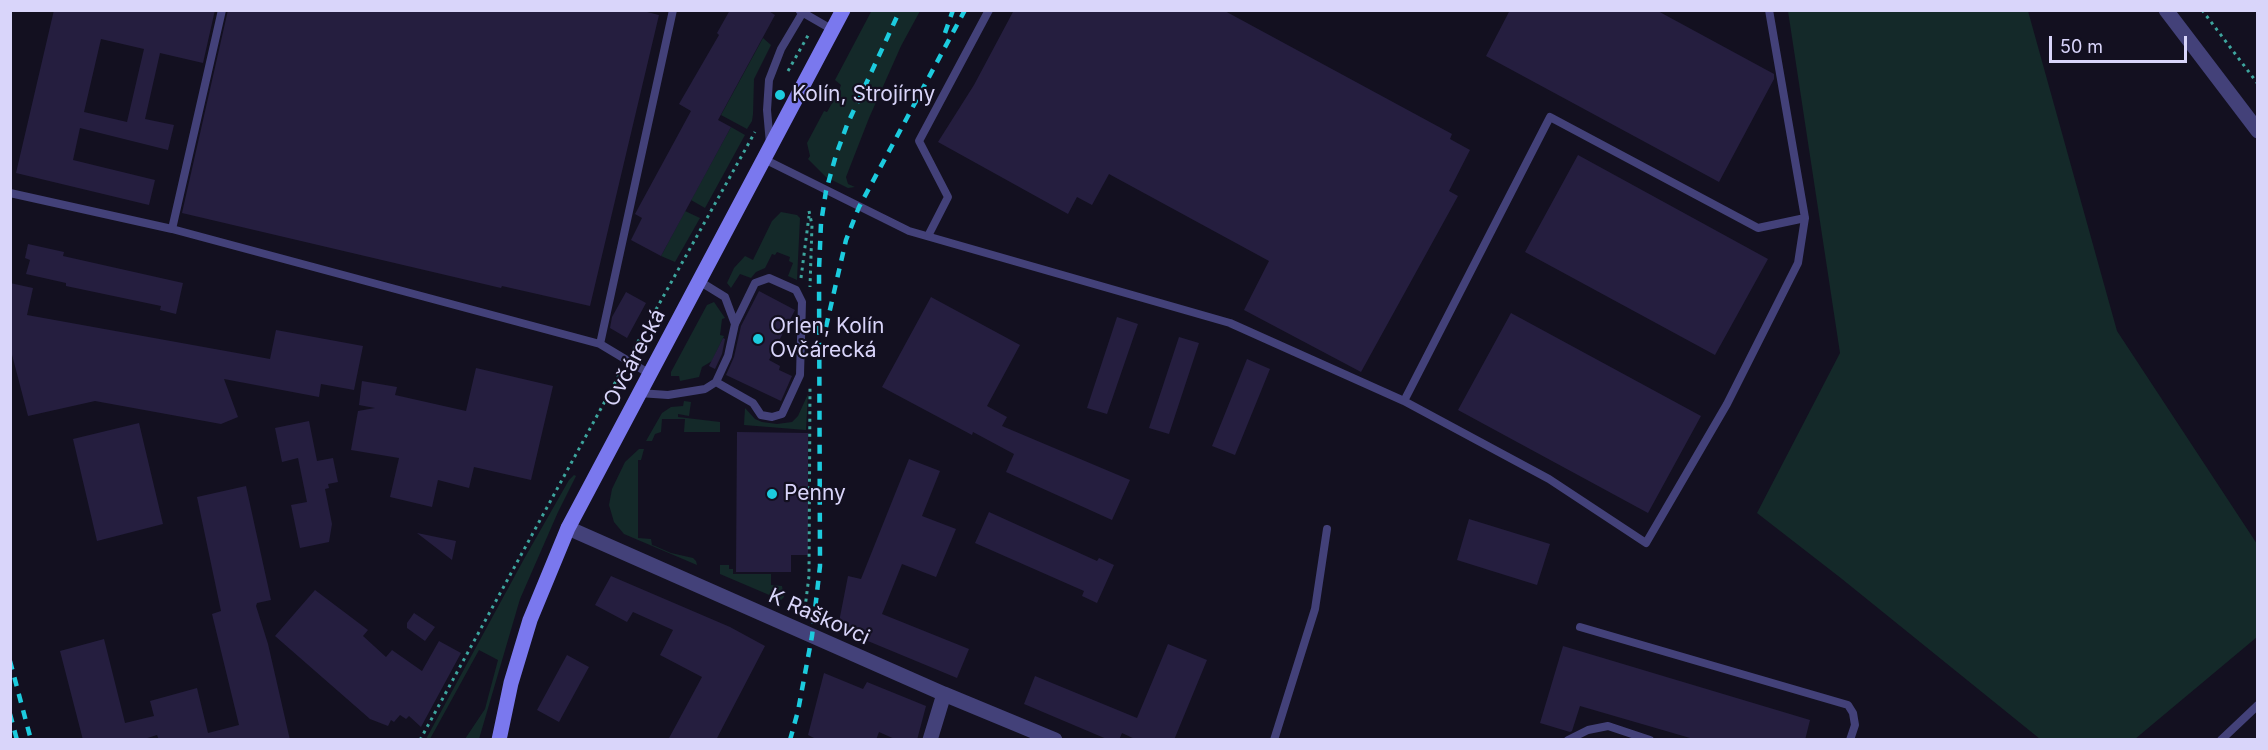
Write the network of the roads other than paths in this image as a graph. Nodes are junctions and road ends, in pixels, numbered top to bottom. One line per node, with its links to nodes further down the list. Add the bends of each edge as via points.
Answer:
1 (222, 10): 13 (lane)
2 (673, 10): 17 (lane)
3 (843, 10): 8 (main road, Ovčárecká)
4 (989, 10): 14 (lane, via 920,141 948,197)
5 (1768, 10): 12 (lane)
6 (2166, 10): 9 (street)
7 (802, 11): 8 (lane); 10 (lane, via 769,80)
8 (833, 30): 10 (main road, Ovčárecká)
9 (2258, 131)
10 (767, 153): 14 (lane, via 859,207); 15 (main road, Ovčárecká)
11 (10, 193): 13 (lane)
12 (1805, 218): 21 (lane, via 1758,228 1550,117); 21 (lane, via 1798,263 1727,404 1646,543 1549,479)
13 (172, 229): 17 (lane)
14 (928, 236): 21 (lane, via 1230,323)
15 (699, 281): 16 (lane, via 725,297); 18 (main road, Ovčárecká)
16 (735, 324): 19 (lane, via 728,356); 19 (lane, via 755,283 769,278 796,290 802,302 800,375 782,414 772,417 760,415 753,403)
17 (600, 344): 18 (lane)
18 (650, 374): 20 (main road, Ovčárecká)
19 (716, 382): 20 (lane, via 705,389)
20 (639, 393): 22 (main road, Ovčárecká)
21 (1404, 401)
22 (568, 528): 25 (street, K Raškovci); 27 (main road, Ovčárecká, via 530,620)
23 (1327, 529): 30 (lane, via 1315,609)
24 (1580, 627): 33 (lane, via 1848,705 1855,725)
25 (944, 694): 28 (street); 29 (street, K Raškovci)
26 (2258, 705): 34 (lane)
27 (499, 740)
28 (930, 740)
29 (1055, 740)
30 (1275, 740)
31 (1568, 740): 32 (lane, via 1608,726)
32 (1650, 740)
33 (1850, 740)
34 (2221, 740)

